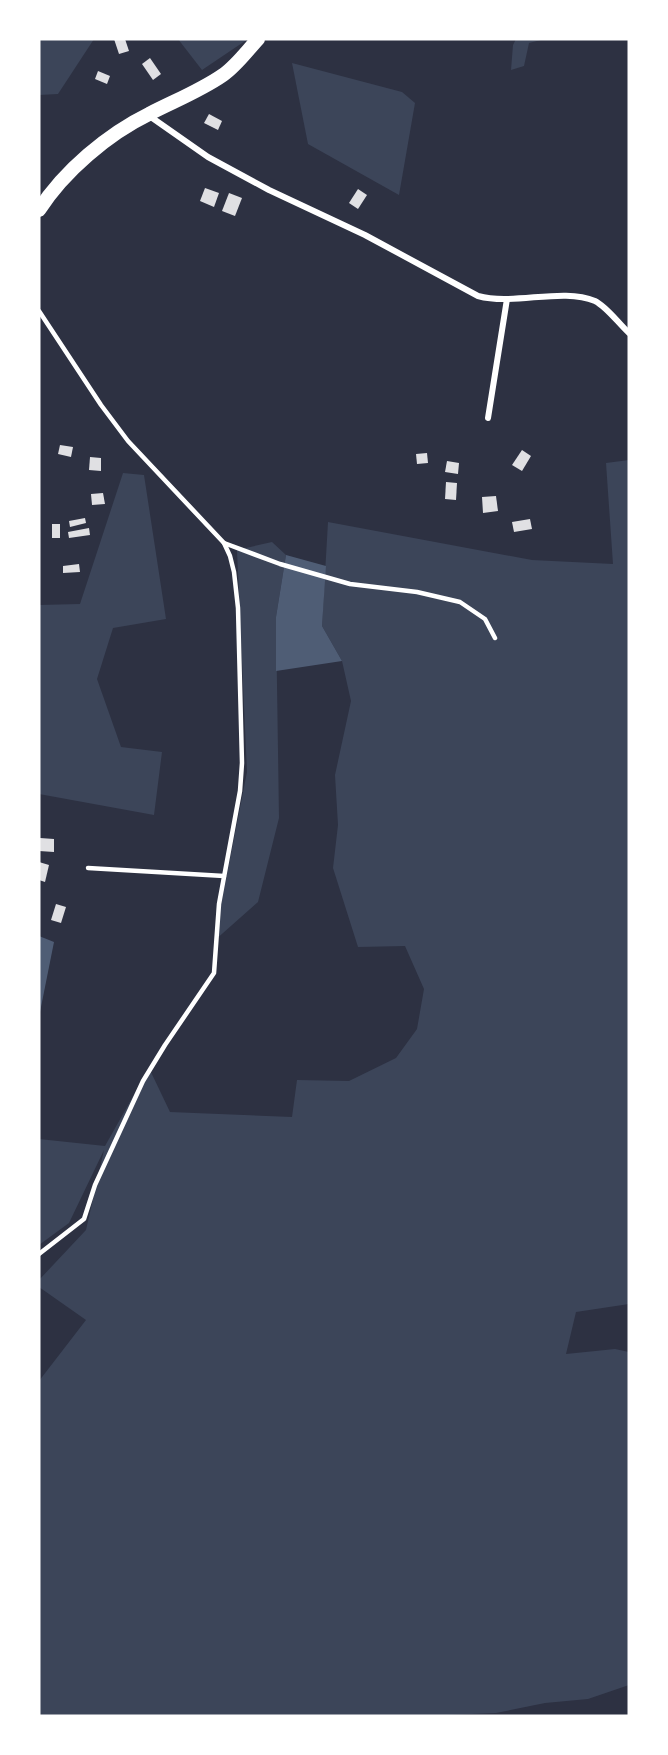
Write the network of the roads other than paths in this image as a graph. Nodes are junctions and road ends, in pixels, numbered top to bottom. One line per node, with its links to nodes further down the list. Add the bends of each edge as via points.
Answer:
1 (258, 39): 2 (main road, via 226,73 204,88)
2 (148, 114): 3 (main road, via 118,132 68,173); 4 (street, via 208,157 269,190 478,296)
3 (39, 210)
4 (507, 299): 6 (street, via 579,296 597,302); 7 (street)
5 (39, 310): 8 (lane, via 128,441)
6 (629, 333)
7 (488, 418)
8 (224, 543): 9 (lane, via 350,584 460,602 485,619); 11 (lane, via 234,572 238,608 242,763)
9 (495, 639)
10 (88, 868): 11 (lane)
11 (224, 876): 12 (lane, via 214,973 143,1081 95,1185 84,1219)
12 (39, 1254)

